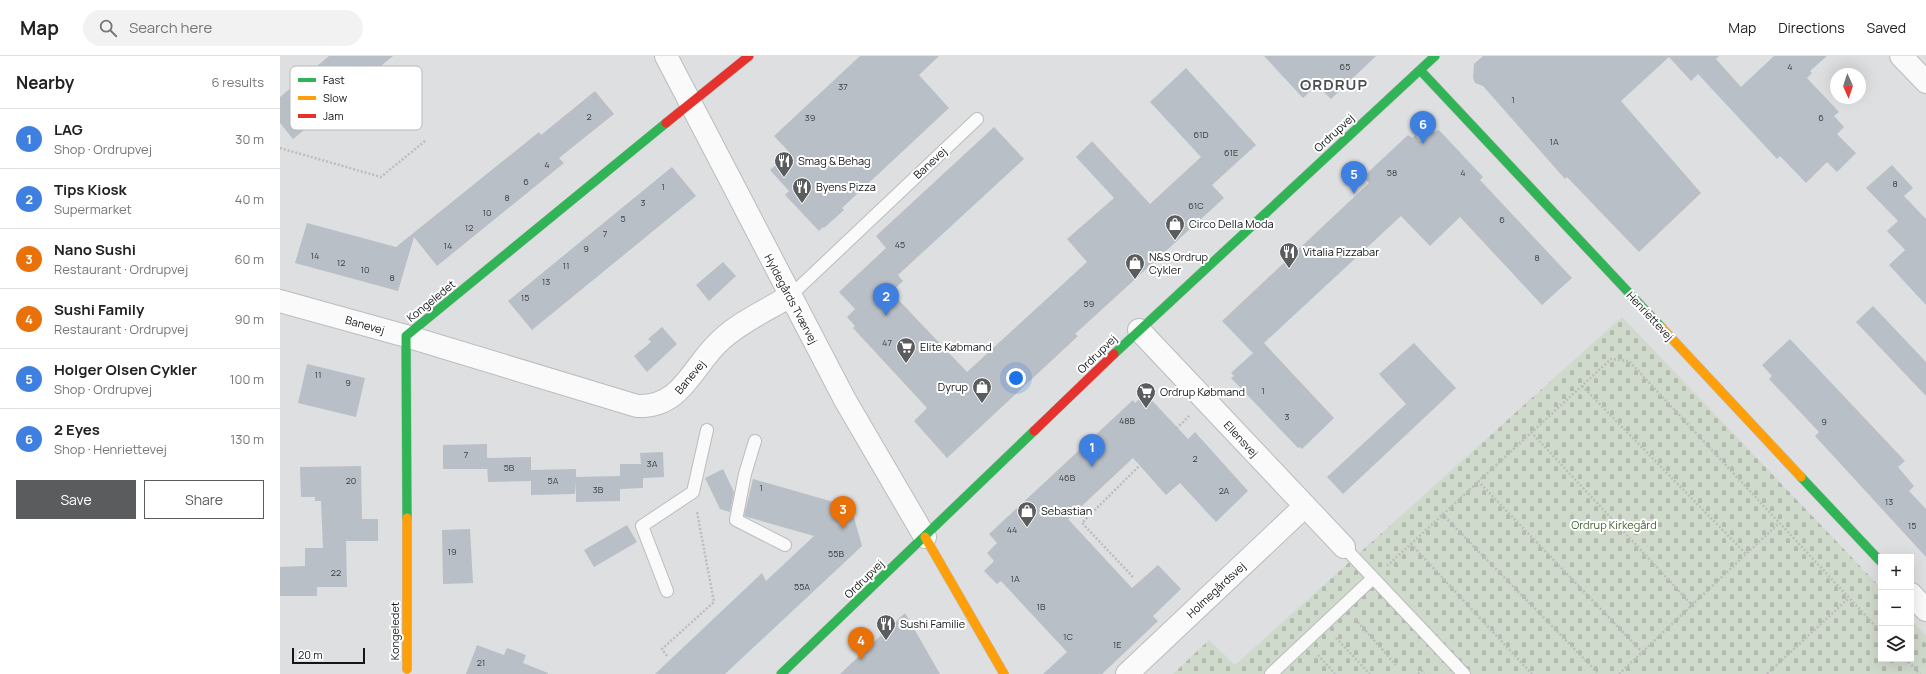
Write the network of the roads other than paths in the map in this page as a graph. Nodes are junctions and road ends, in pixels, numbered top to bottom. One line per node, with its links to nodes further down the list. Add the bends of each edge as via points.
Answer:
1 (666, 56): 7 (street, Hyldegårds Tværvej)
2 (749, 56): 7 (street, Kongeledet)
3 (1435, 56): 5 (street, Ordrupvej)
4 (1904, 57): 6 (street)
5 (1420, 70): 11 (street, Ordrupvej); 19 (street, Henriettevej)
6 (1926, 82)
7 (690, 103): 9 (street, Hyldegårds Tværvej); 12 (street, Kongeledet)
8 (977, 119): 9 (lane, Banevej)
9 (790, 296): 12 (street, Banevej, via 739,326 721,340 673,397 650,407 637,406); 16 (street, Hyldegårds Tværvej, via 845,400)
10 (280, 301): 12 (street, Banevej)
11 (1139, 330): 15 (street, Ellensvej); 16 (street, Ordrupvej)
12 (406, 336): 24 (street, Kongeledet)
13 (707, 430): 21 (lane, via 694,492 642,526)
14 (755, 441): 17 (lane, via 745,474 736,520)
15 (1305, 506): 18 (street, Ellensvej); 27 (street, Holmegårdsvej)
16 (925, 537): 25 (street, Ordrupvej); 26 (street)
17 (785, 545)
18 (1344, 547): 20 (lane)
19 (1878, 559)
20 (1373, 578): 28 (lane); 29 (lane)
21 (667, 591)
22 (1914, 597): 23 (street)
23 (1926, 610)
24 (407, 669)
25 (781, 674)
26 (1004, 674)
27 (1127, 674)
28 (1271, 674)
29 (1464, 674)

